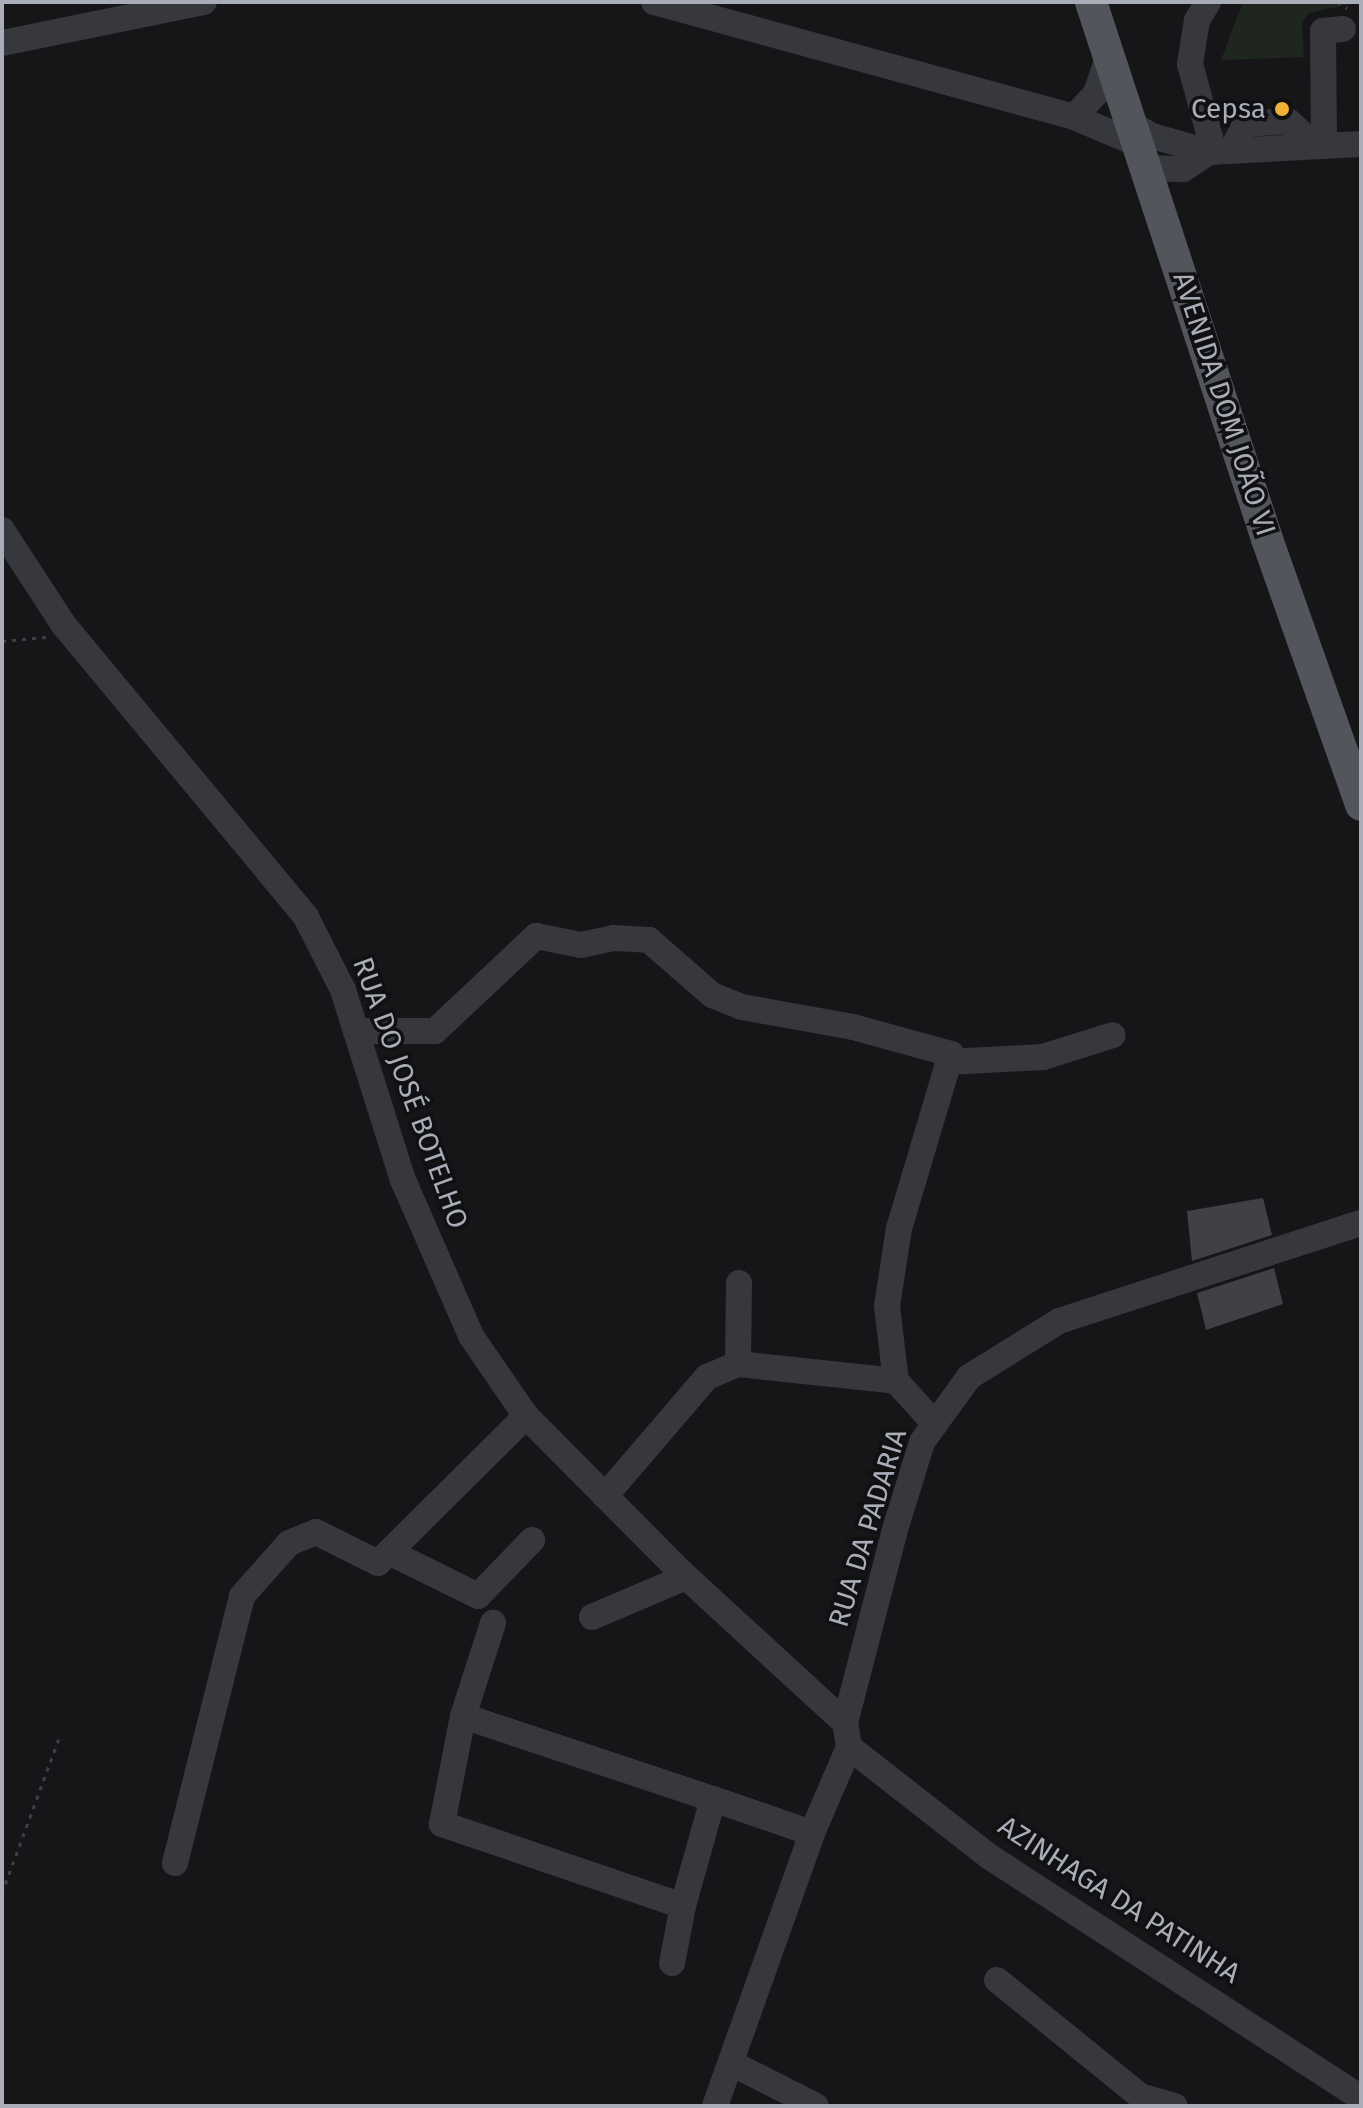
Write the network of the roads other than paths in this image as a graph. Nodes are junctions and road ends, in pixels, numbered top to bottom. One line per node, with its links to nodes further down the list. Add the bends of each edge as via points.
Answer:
1 (204, 2): 6 (street)
2 (654, 2): 8 (street)
3 (1091, 2): 7 (main road, AVENIDA DOM JOÃO VI)
4 (1208, 2): 12 (street, via 1197,20 1190,64)
5 (1343, 29): 10 (street, via 1323,31)
6 (2, 43)
7 (1109, 55): 8 (street); 9 (main road, AVENIDA DOM JOÃO VI)
8 (1085, 115): 9 (street); 9 (street)
9 (1137, 136): 13 (street); 13 (street); 14 (main road, AVENIDA DOM JOÃO VI)
10 (1320, 144): 11 (street); 12 (street)
11 (1361, 144)
12 (1218, 151): 13 (street)
13 (1182, 158): 14 (street)
14 (1166, 223): 16 (main road, AVENIDA DOM JOÃO VI, via 1267,539)
15 (2, 530): 17 (street, RUA DO JOSÉ BOTELHO, via 72,634 306,917 343,990)
16 (1361, 805)
17 (356, 1031): 19 (street, via 435,1031 536,936 581,945 613,938 649,940 712,995 742,1007 853,1027); 24 (street, RUA DO JOSÉ BOTELHO, via 409,1194 471,1336)
18 (1113, 1035): 19 (street, via 1043,1057)
19 (949, 1058): 23 (street, via 899,1228 887,1306)
20 (1361, 1223): 25 (street, RUA DA PADARIA, via 1059,1321 969,1377)
21 (739, 1283): 22 (street)
22 (738, 1364): 23 (street); 26 (street, via 707,1377)
23 (896, 1381): 25 (street)
24 (526, 1416): 26 (street, RUA DO JOSÉ BOTELHO); 28 (street)
25 (935, 1424): 33 (street, RUA DA PADARIA, via 922,1442 894,1533)
26 (605, 1496): 29 (street, RUA DO JOSÉ BOTELHO)
27 (532, 1540): 28 (street, via 478,1596)
28 (384, 1557): 36 (street, via 316,1532 289,1543 242,1596)
29 (686, 1577): 30 (street); 33 (street, RUA DO JOSÉ BOTELHO)
30 (592, 1617)
31 (493, 1623): 32 (street)
32 (463, 1716): 34 (street); 37 (street, via 442,1824)
33 (847, 1735): 35 (street, RUA DA PADARIA); 41 (street, AZINHAGA DA PATINHA, via 990,1857)
34 (713, 1799): 35 (street); 37 (street)
35 (812, 1833): 40 (street, RUA DA PADARIA)
36 (175, 1863)
37 (683, 1906): 38 (street)
38 (672, 1963)
39 (997, 1980): 42 (street, via 1140,2096)
40 (731, 2063): 43 (street, RUA DA PADARIA); 44 (street)
41 (1361, 2098)
42 (1163, 2105)
43 (715, 2106)
44 (816, 2106)

